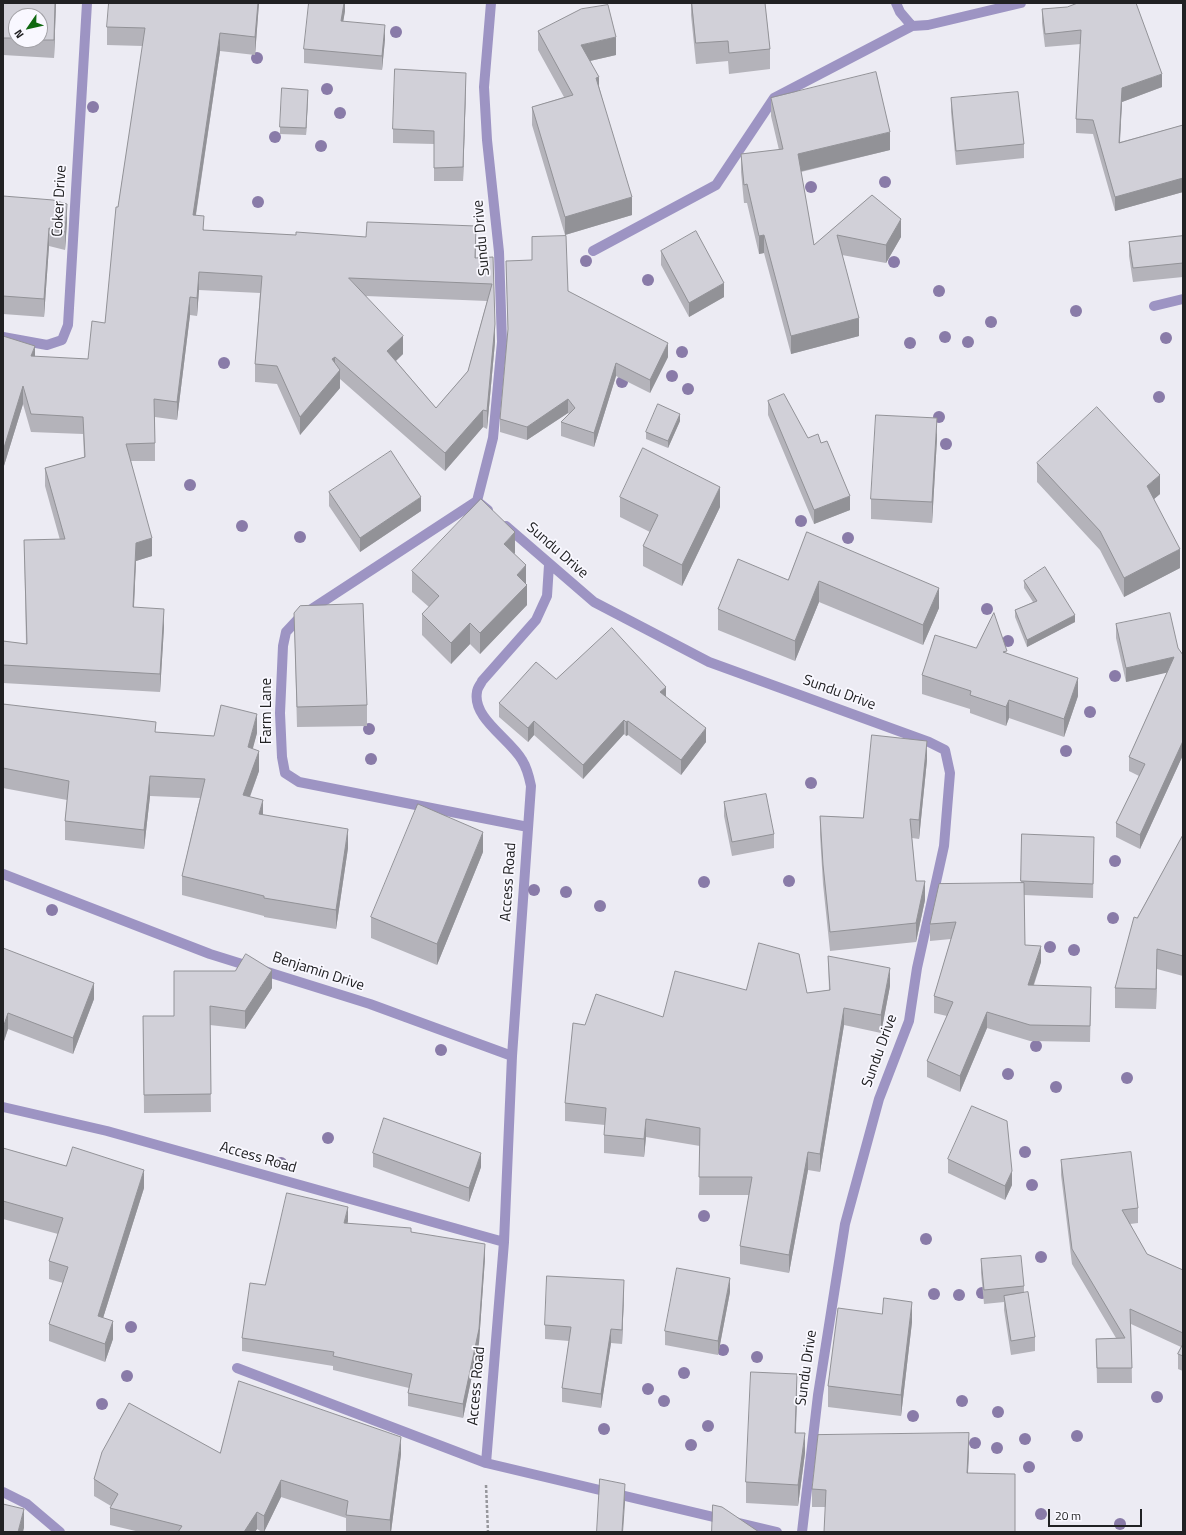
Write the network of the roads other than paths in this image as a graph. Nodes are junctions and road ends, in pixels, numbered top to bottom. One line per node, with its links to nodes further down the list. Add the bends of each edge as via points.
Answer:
1 (87, 3): 9 (street, Coker Drive, via 68,325 62,340 47,345)
2 (492, 3): 10 (street, Sundu Drive, via 484,87 487,140 500,252 502,342 493,438)
3 (896, 3): 5 (street)
4 (1021, 3): 5 (street)
5 (912, 26): 6 (street, via 774,98 716,186)
6 (593, 251)
7 (1183, 299): 8 (street)
8 (1154, 306)
9 (3, 337)
10 (477, 501): 11 (street, Sundu Drive); 12 (street, Farm Lane, via 301,616 286,632 280,713 282,757 285,773 299,782)
11 (549, 565): 12 (street, Access Road, via 547,596 536,620 482,681 477,691 477,705 483,717 522,759 528,772 531,786); 22 (street, Sundu Drive, via 594,602 709,662 945,750 950,773 944,846 917,968 909,1021 879,1099 845,1224 818,1395)
12 (528, 828): 14 (street, Access Road)
13 (3, 874): 14 (street, Benjamin Drive, via 210,954 370,1004)
14 (512, 1056): 16 (street, Access Road)
15 (3, 1107): 16 (street, Access Road, via 107,1131)
16 (504, 1242): 18 (street, Access Road)
17 (237, 1368): 18 (street)
18 (486, 1463): 21 (street)
19 (3, 1492): 20 (street, via 27,1504)
20 (60, 1532)
21 (777, 1532)
22 (802, 1532)

